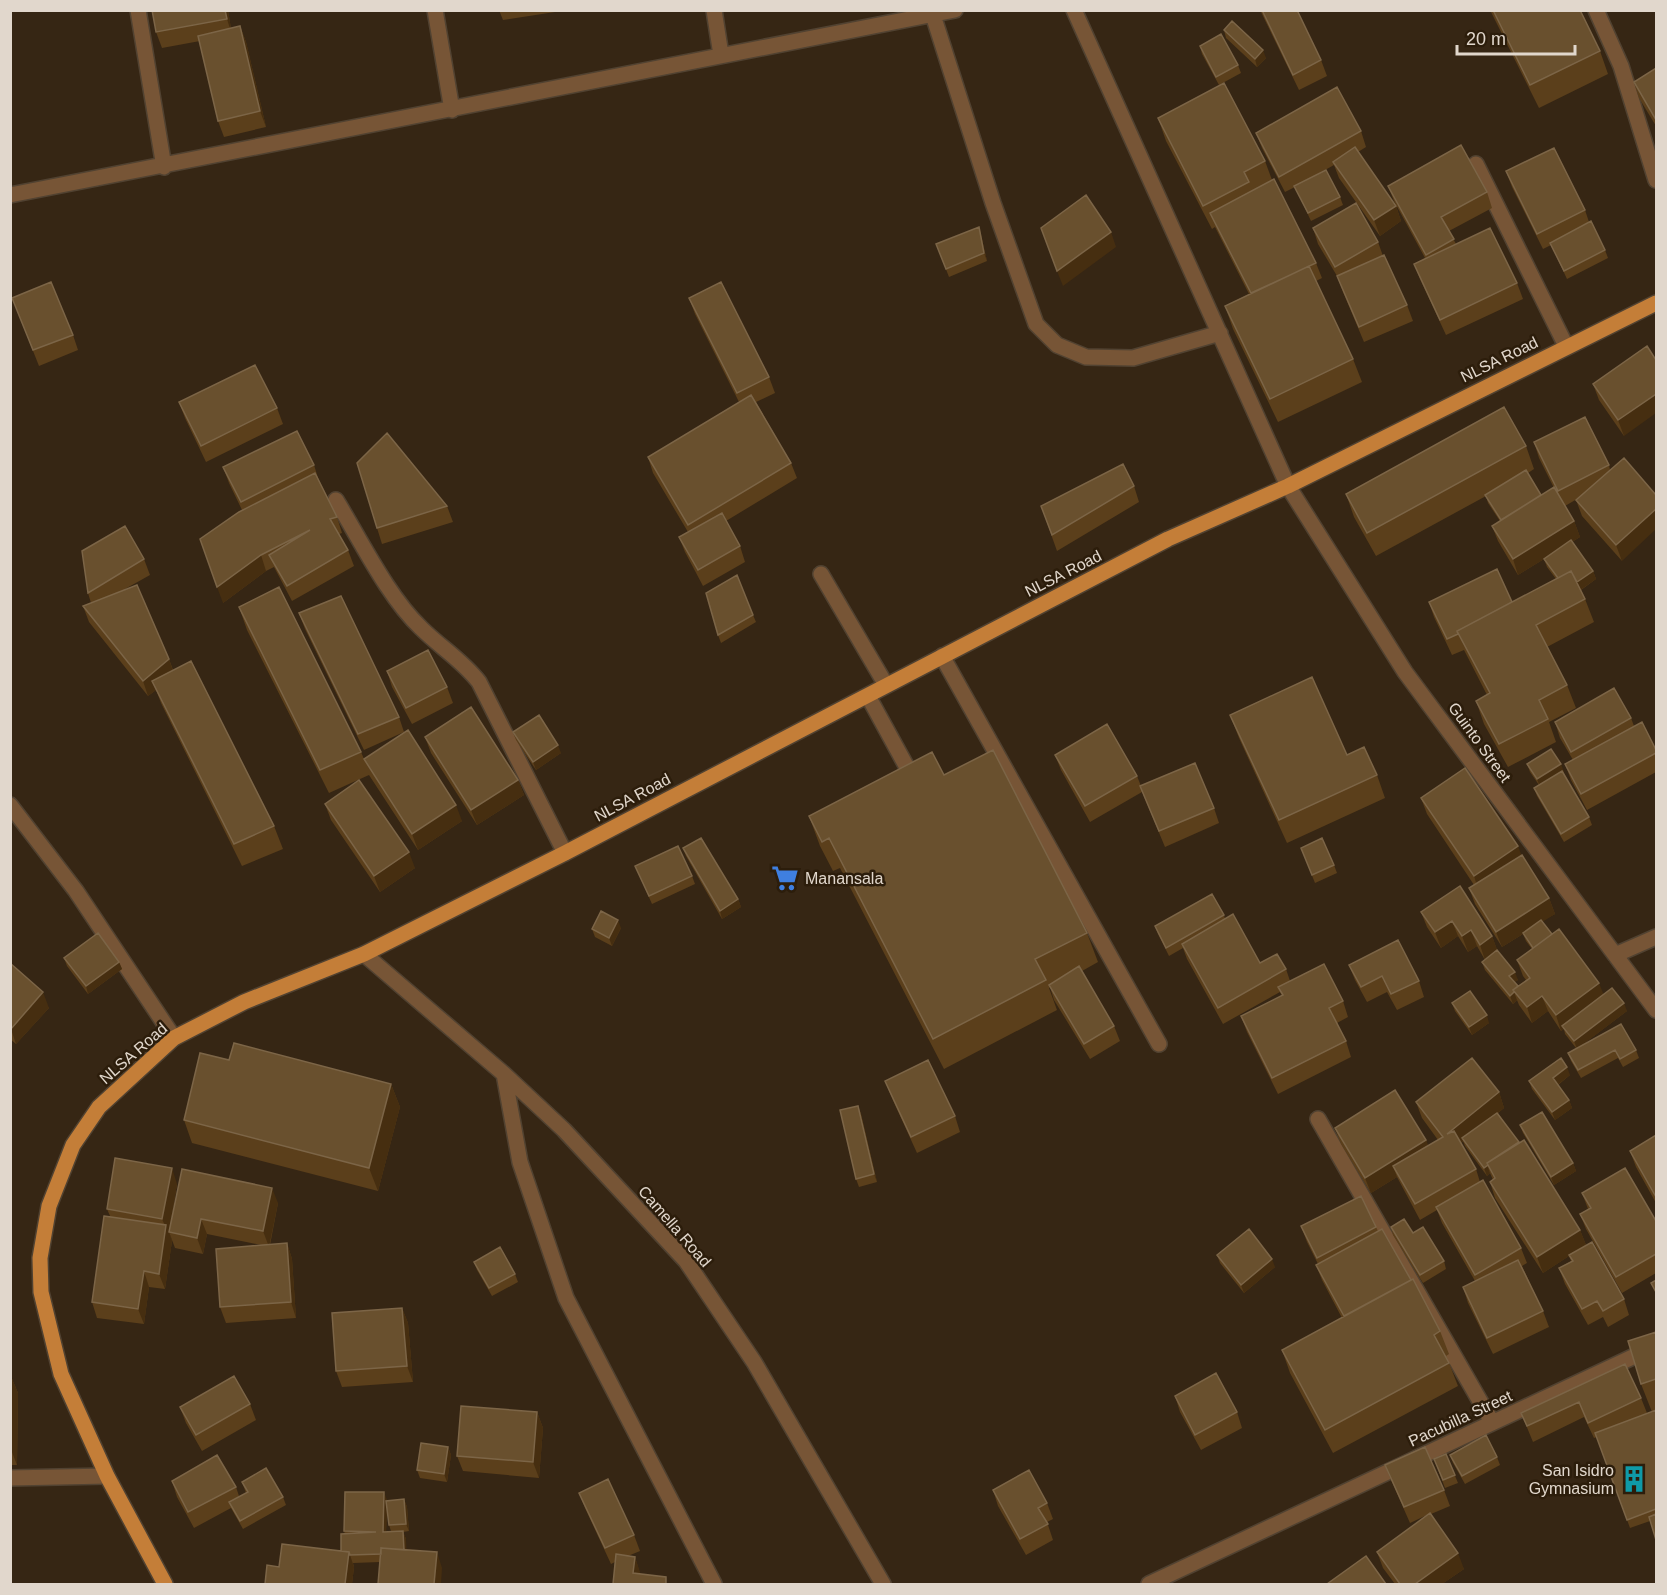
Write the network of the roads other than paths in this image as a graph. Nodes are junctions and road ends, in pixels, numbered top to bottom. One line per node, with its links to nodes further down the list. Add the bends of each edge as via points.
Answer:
1 (138, 10): 11 (street)
2 (435, 10): 9 (street)
3 (714, 10): 8 (street)
4 (955, 10): 7 (street)
5 (1074, 10): 15 (street, Guinto Street)
6 (1596, 10): 12 (street, via 1621,66)
7 (933, 15): 8 (street); 15 (street, via 1036,324 1057,345 1086,357 1133,358)
8 (721, 55): 9 (street)
9 (452, 110): 11 (street)
10 (1476, 164): 16 (street)
11 (164, 167): 13 (street)
12 (1656, 180)
13 (10, 195)
14 (1656, 303): 16 (main road, NLSA Road)
15 (1220, 333): 17 (street, Guinto Street)
16 (1566, 346): 17 (main road, NLSA Road)
17 (1288, 486): 20 (main road, NLSA Road, via 1168,539); 28 (street, Guinto Street, via 1405,672)
18 (336, 500): 25 (street, via 387,584 419,627 465,663 479,681)
19 (821, 574): 21 (street)
20 (942, 656): 21 (main road, NLSA Road); 31 (street)
21 (886, 685): 22 (main road, NLSA Road)
22 (868, 696): 23 (street); 25 (main road, NLSA Road)
23 (909, 771)
24 (10, 805): 30 (street, via 76,891)
25 (565, 853): 27 (main road, NLSA Road)
26 (1656, 937): 28 (street)
27 (364, 954): 30 (main road, NLSA Road, via 244,1002); 32 (street, Camella Road)
28 (1615, 955): 29 (street, Guinto Street)
29 (1656, 1010)
30 (174, 1038): 36 (main road, NLSA Road, via 99,1107 73,1145 49,1206 40,1258 40,1292 61,1374)
31 (1159, 1044)
32 (504, 1074): 39 (street, via 520,1162 566,1298); 40 (street, Camella Road, via 564,1130 686,1261 754,1362)
33 (1318, 1119): 35 (street)
34 (1656, 1346): 35 (street, Pacubilla Street)
35 (1492, 1422): 41 (street, Pacubilla Street)
36 (107, 1476): 37 (street); 38 (main road, NLSA Road)
37 (10, 1478)
38 (165, 1584)
39 (714, 1584)
40 (883, 1584)
41 (1149, 1584)

